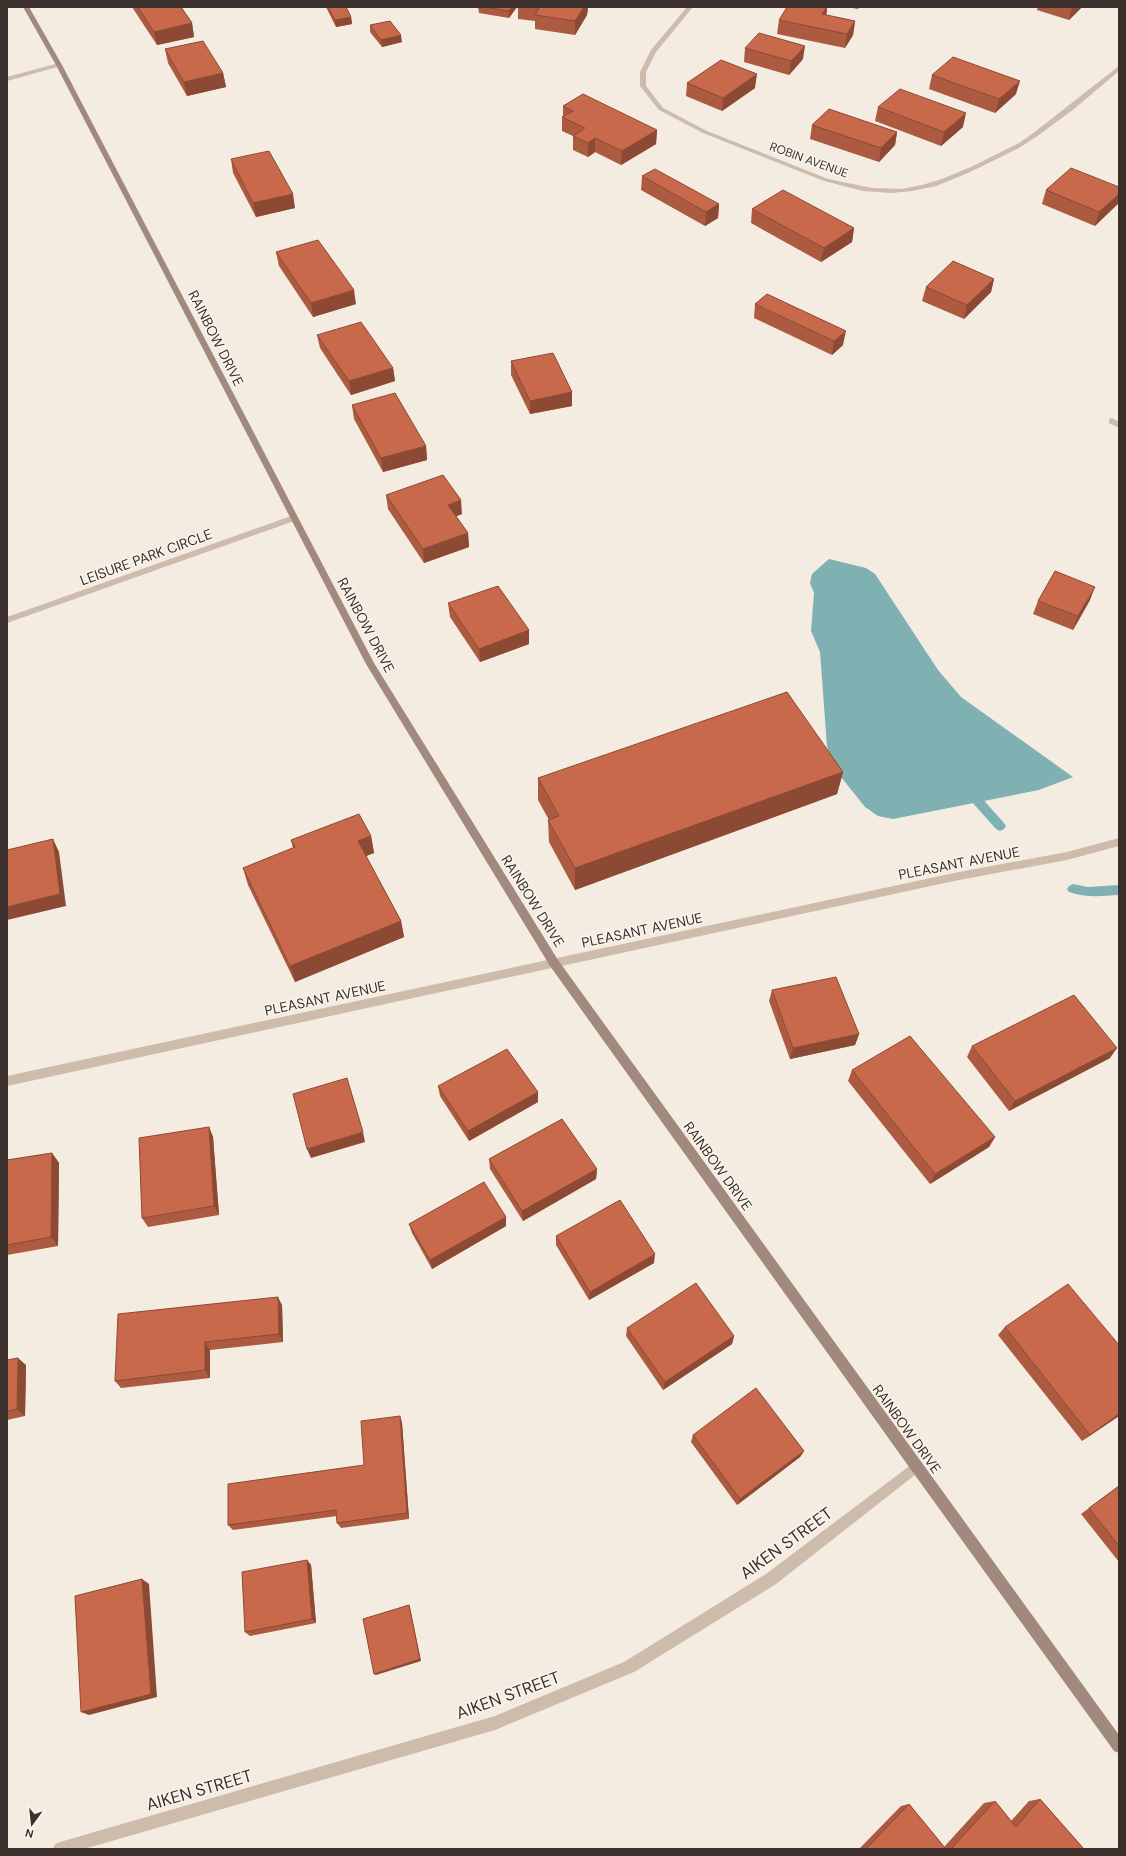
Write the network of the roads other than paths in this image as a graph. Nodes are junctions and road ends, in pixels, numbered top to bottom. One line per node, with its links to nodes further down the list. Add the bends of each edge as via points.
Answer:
1 (26, 7): 3 (main road, RAINBOW DRIVE)
2 (690, 7): 4 (street, ROBIN AVENUE, via 653,51 642,72 643,86 661,109 705,132 826,180 874,191 924,187 959,176 1021,144 1070,110)
3 (59, 65): 5 (street); 8 (main road, RAINBOW DRIVE)
4 (1119, 68)
5 (7, 79)
6 (1112, 421): 7 (street)
7 (1119, 425)
8 (294, 518): 9 (street, LEISURE PARK CIRCLE); 11 (main road, RAINBOW DRIVE, via 370,664)
9 (7, 620)
10 (1119, 842): 11 (street, PLEASANT AVENUE, via 1067,856 954,877)
11 (554, 963): 12 (street, PLEASANT AVENUE); 13 (main road, RAINBOW DRIVE)
12 (7, 1081)
13 (916, 1467): 14 (main road, RAINBOW DRIVE); 15 (street, AIKEN STREET, via 771,1579 629,1667 495,1722)
14 (1119, 1746)
15 (60, 1849)

